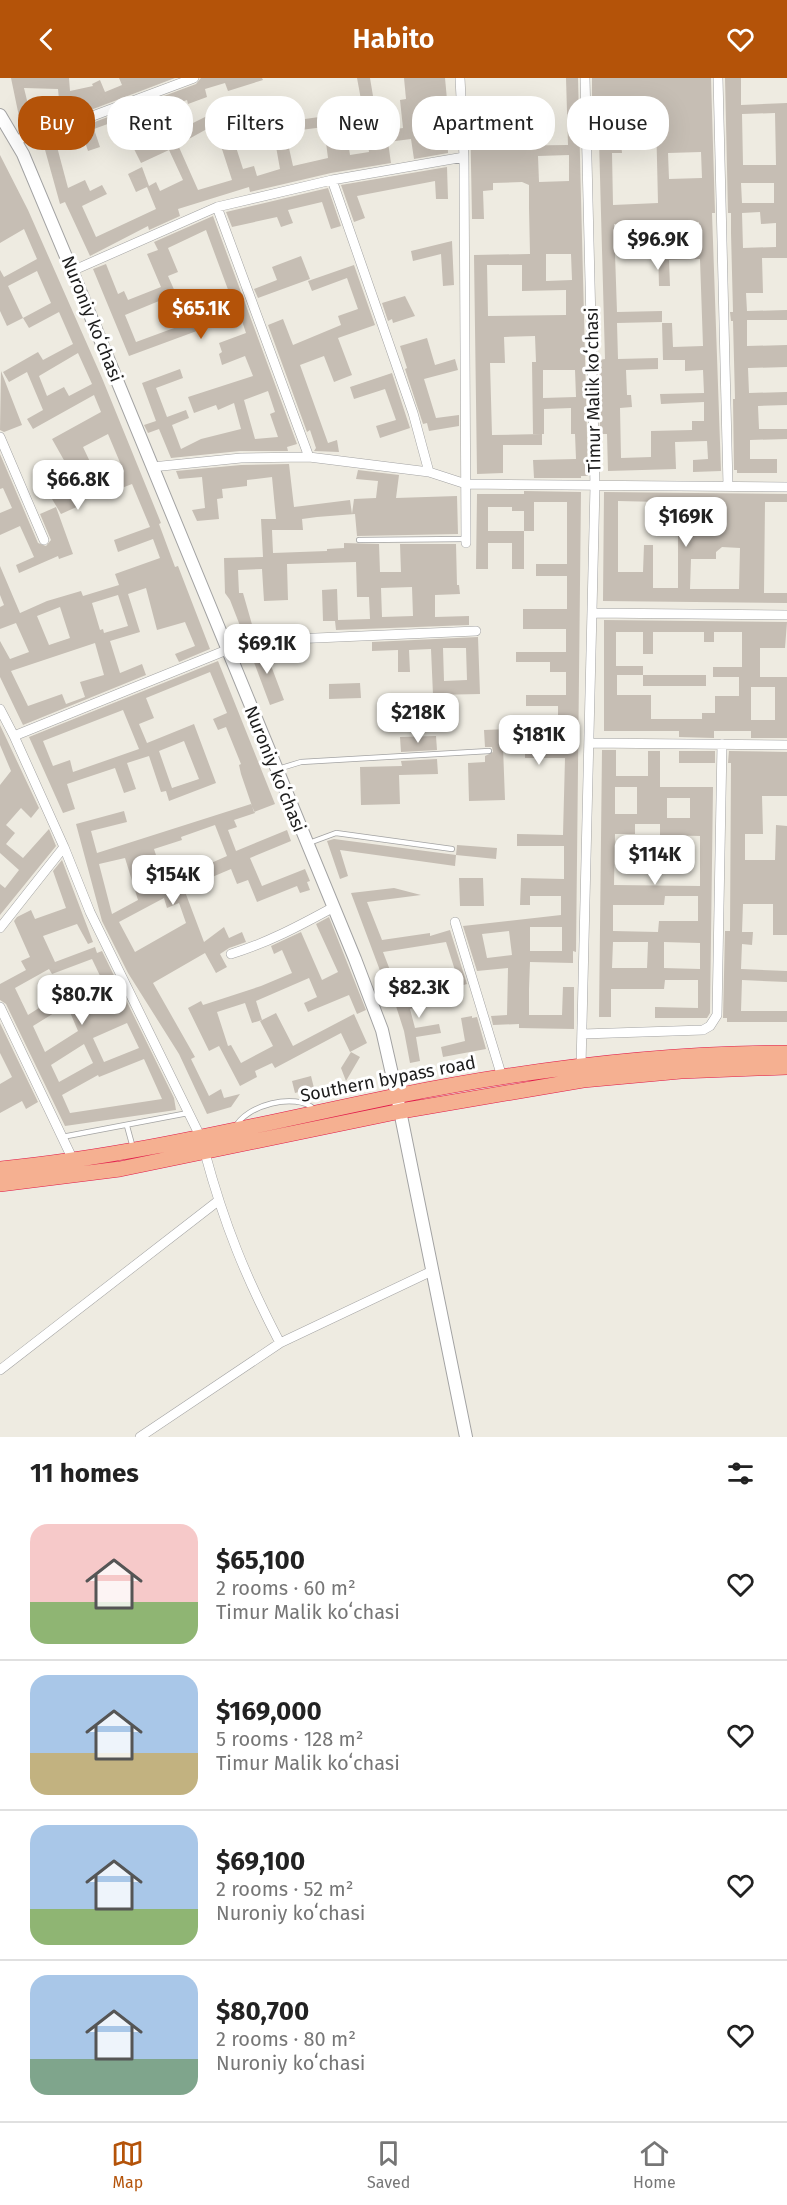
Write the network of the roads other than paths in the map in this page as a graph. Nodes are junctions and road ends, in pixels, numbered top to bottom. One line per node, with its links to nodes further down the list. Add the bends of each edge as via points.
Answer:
1 (194, 78): 6 (street)
2 (585, 78): 16 (street, Timur Malik koʻchasi)
3 (718, 78): 17 (street)
4 (460, 80): 7 (street)
5 (0, 115): 6 (street, Nuroniy koʻchasi)
6 (16, 140): 10 (street, Nuroniy koʻchasi)
7 (464, 157): 8 (street); 15 (street)
8 (332, 180): 9 (street); 14 (street)
9 (217, 207): 10 (street); 12 (street)
10 (72, 271): 13 (street, Nuroniy koʻchasi)
11 (0, 436): 19 (street)
12 (309, 457): 13 (street, Timur Malik koʻchasi, via 250,457); 14 (street, Timur Malik koʻchasi)
13 (152, 466): 25 (street, Nuroniy koʻchasi)
14 (429, 472): 15 (street, Timur Malik koʻchasi)
15 (466, 484): 16 (street, Timur Malik koʻchasi); 21 (street)
16 (596, 486): 17 (street, Timur Malik koʻchasi); 22 (street, Timur Malik koʻchasi)
17 (728, 486): 18 (street, Timur Malik koʻchasi)
18 (787, 487)
19 (44, 540)
20 (359, 540): 21 (lane)
21 (466, 541)
22 (592, 613): 23 (street); 28 (street, Timur Malik koʻchasi)
23 (787, 615)
24 (476, 631): 25 (street, via 270,640)
25 (226, 649): 27 (street); 32 (street, Nuroniy koʻchasi)
26 (0, 710): 27 (street)
27 (14, 736): 34 (street)
28 (589, 743): 29 (street); 41 (street, Timur Malik koʻchasi)
29 (722, 744): 30 (street); 41 (street, via 715,1021 703,1030)
30 (787, 745)
31 (489, 751): 32 (lane, via 301,762)
32 (276, 770): 33 (street, Nuroniy koʻchasi)
33 (306, 844): 35 (lane, via 336,832); 36 (street, Nuroniy koʻchasi)
34 (64, 847): 38 (street); 47 (street, via 90,912)
35 (452, 849)
36 (332, 908): 39 (street, via 258,946); 46 (street, Nuroniy koʻchasi, via 382,1030)
37 (455, 922): 45 (street)
38 (0, 928)
39 (231, 954)
40 (0, 1007): 49 (street)
41 (583, 1034): 43 (street, Timur Malik koʻchasi)
42 (787, 1053): 43 (highway, Southern bypass road, via 720,1053)
43 (581, 1066): 45 (highway, Southern bypass road)
44 (787, 1067): 46 (highway, Southern bypass road, via 584,1080)
45 (502, 1077): 46 (highway, Southern bypass road)
46 (399, 1103): 50 (highway, Southern bypass road); 50 (highway, Southern bypass road, via 318,1113 234,1131); 56 (street, Nuroniy koʻchasi)
47 (188, 1113): 48 (lane); 50 (street)
48 (127, 1126): 49 (lane); 51 (lane)
49 (62, 1137): 52 (street)
50 (203, 1146): 51 (highway, Southern bypass road); 54 (highway, Southern bypass road, via 73,1177); 55 (street)
51 (134, 1151): 52 (highway, Southern bypass road)
52 (74, 1162): 53 (highway, Southern bypass road)
53 (0, 1169)
54 (0, 1184)
55 (218, 1201): 57 (street, via 252,1290); 58 (street)
56 (432, 1271): 57 (street); 60 (street, Nuroniy koʻchasi)
57 (280, 1343): 59 (street)
58 (0, 1370)
59 (140, 1437)
60 (466, 1437)

